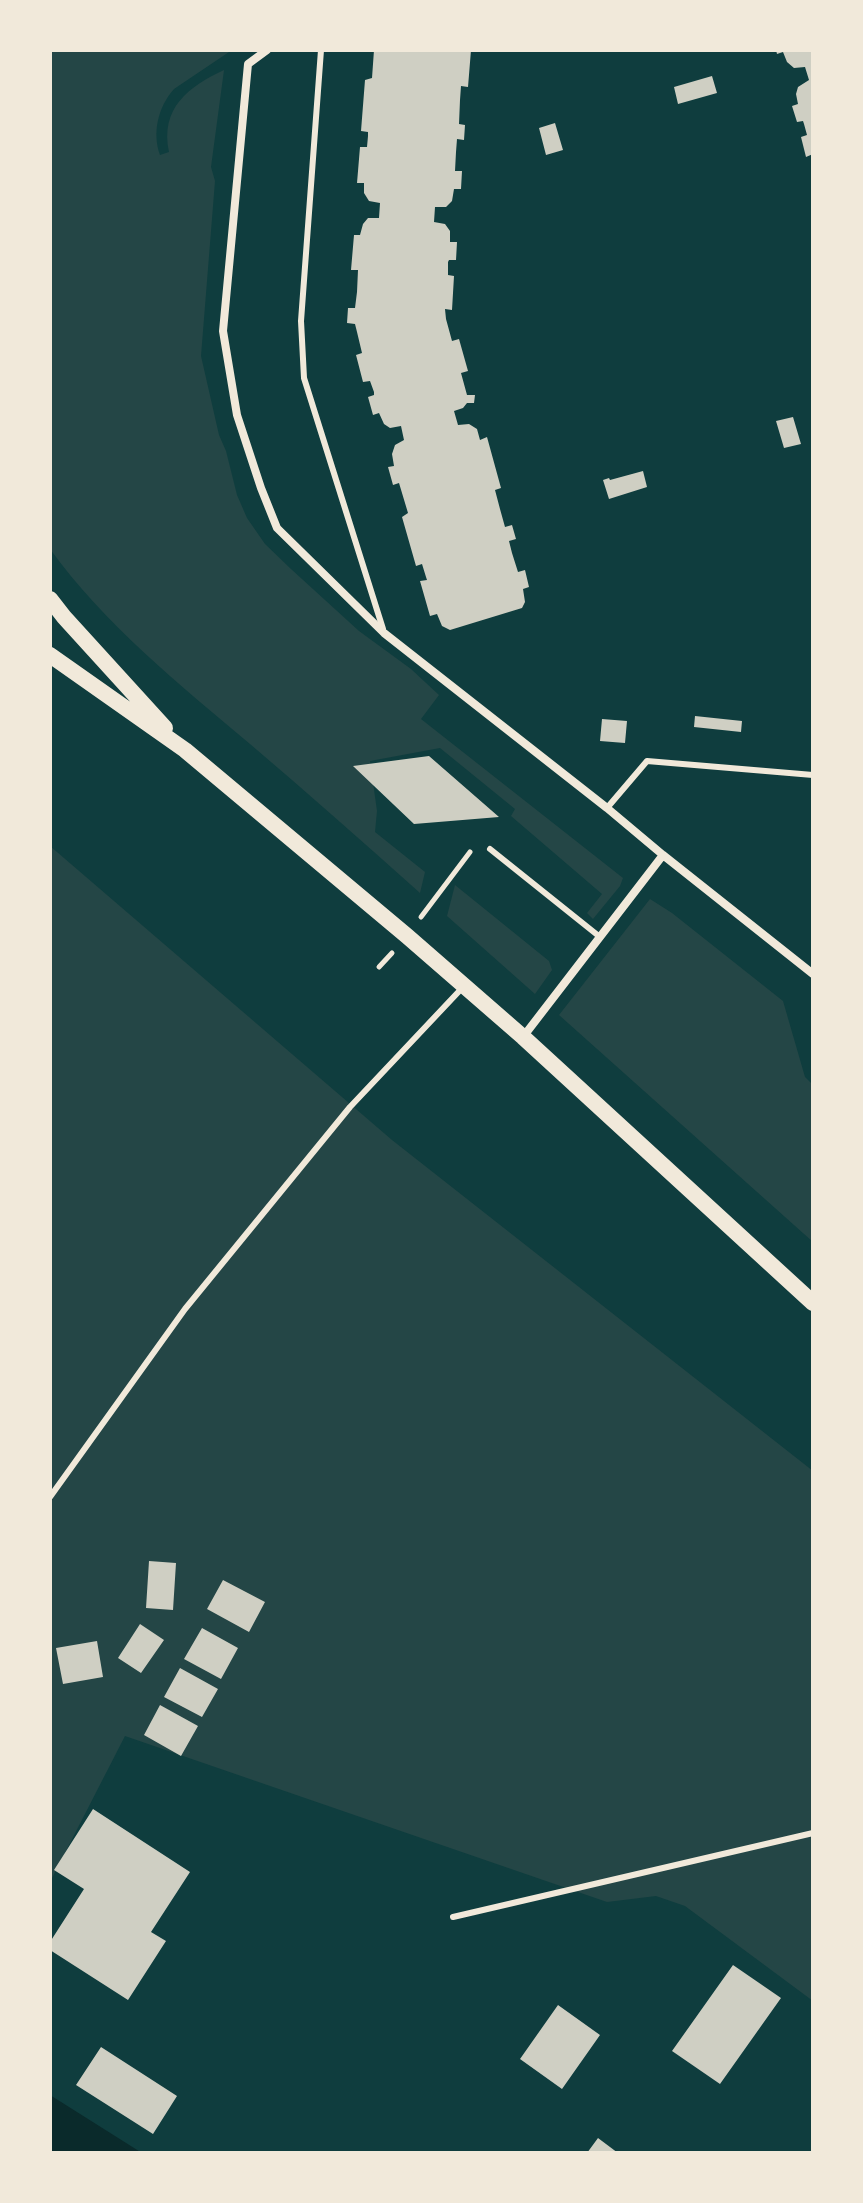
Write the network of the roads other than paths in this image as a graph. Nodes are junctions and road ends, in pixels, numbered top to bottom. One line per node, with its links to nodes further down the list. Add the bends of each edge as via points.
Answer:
1 (267, 50): 4 (street, via 248,64 223,331 237,415 277,528)
2 (321, 50): 4 (lane, via 301,321 304,378)
3 (50, 599): 6 (main road)
4 (384, 633): 8 (street)
5 (50, 655): 6 (main road)
6 (185, 750): 13 (main road)
7 (813, 775): 8 (lane, via 647,761)
8 (607, 808): 10 (street)
9 (490, 849): 11 (lane)
10 (663, 855): 11 (street); 12 (street)
11 (600, 937): 14 (street)
12 (813, 974)
13 (464, 986): 14 (main road); 16 (lane, via 350,1107 185,1309)
14 (523, 1037): 15 (main road)
15 (813, 1303)
16 (50, 1497)
17 (813, 1833): 18 (lane)
18 (453, 1917)

